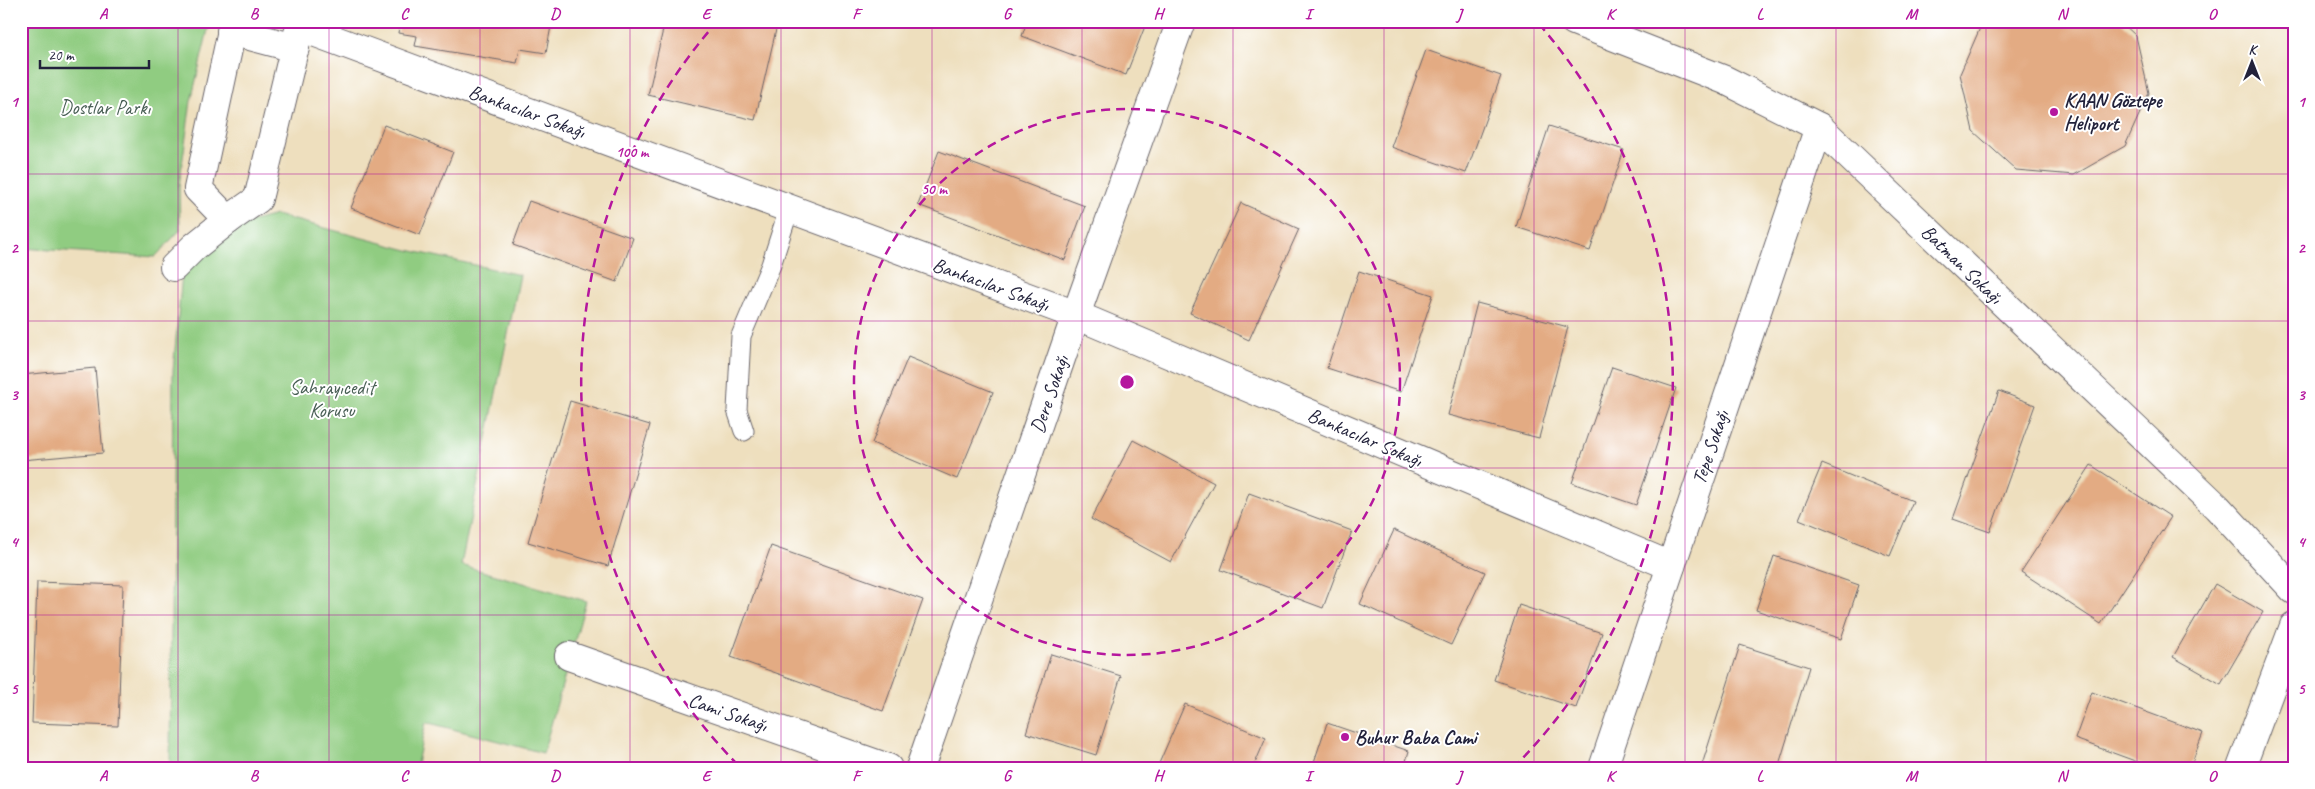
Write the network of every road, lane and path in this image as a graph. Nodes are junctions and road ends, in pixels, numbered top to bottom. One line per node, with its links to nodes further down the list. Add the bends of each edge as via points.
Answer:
1 (1181, 21): 9 (street, Dere Sokağı)
2 (1574, 21): 5 (street, Batman Sokağı, via 1725,80)
3 (232, 26): 4 (street, Bankacılar Sokağı); 7 (street, via 198,189)
4 (299, 32): 6 (street, Bankacılar Sokağı); 7 (street, via 258,199)
5 (1818, 127): 11 (street, Tepe Sokağı); 12 (street, Batman Sokağı, via 2218,507)
6 (789, 209): 9 (street, Bankacılar Sokağı); 10 (lane, via 771,265 741,336 736,410)
7 (228, 220): 8 (street)
8 (174, 267)
9 (1076, 315): 11 (street, Bankacılar Sokağı); 16 (street, Dere Sokağı)
10 (744, 431)
11 (1670, 566): 17 (street, Tepe Sokağı)
12 (2294, 590)
13 (2294, 626): 18 (street)
14 (569, 656): 15 (street, Cami Sokağı)
15 (888, 768)
16 (920, 768)
17 (1603, 768)
18 (2241, 768)

